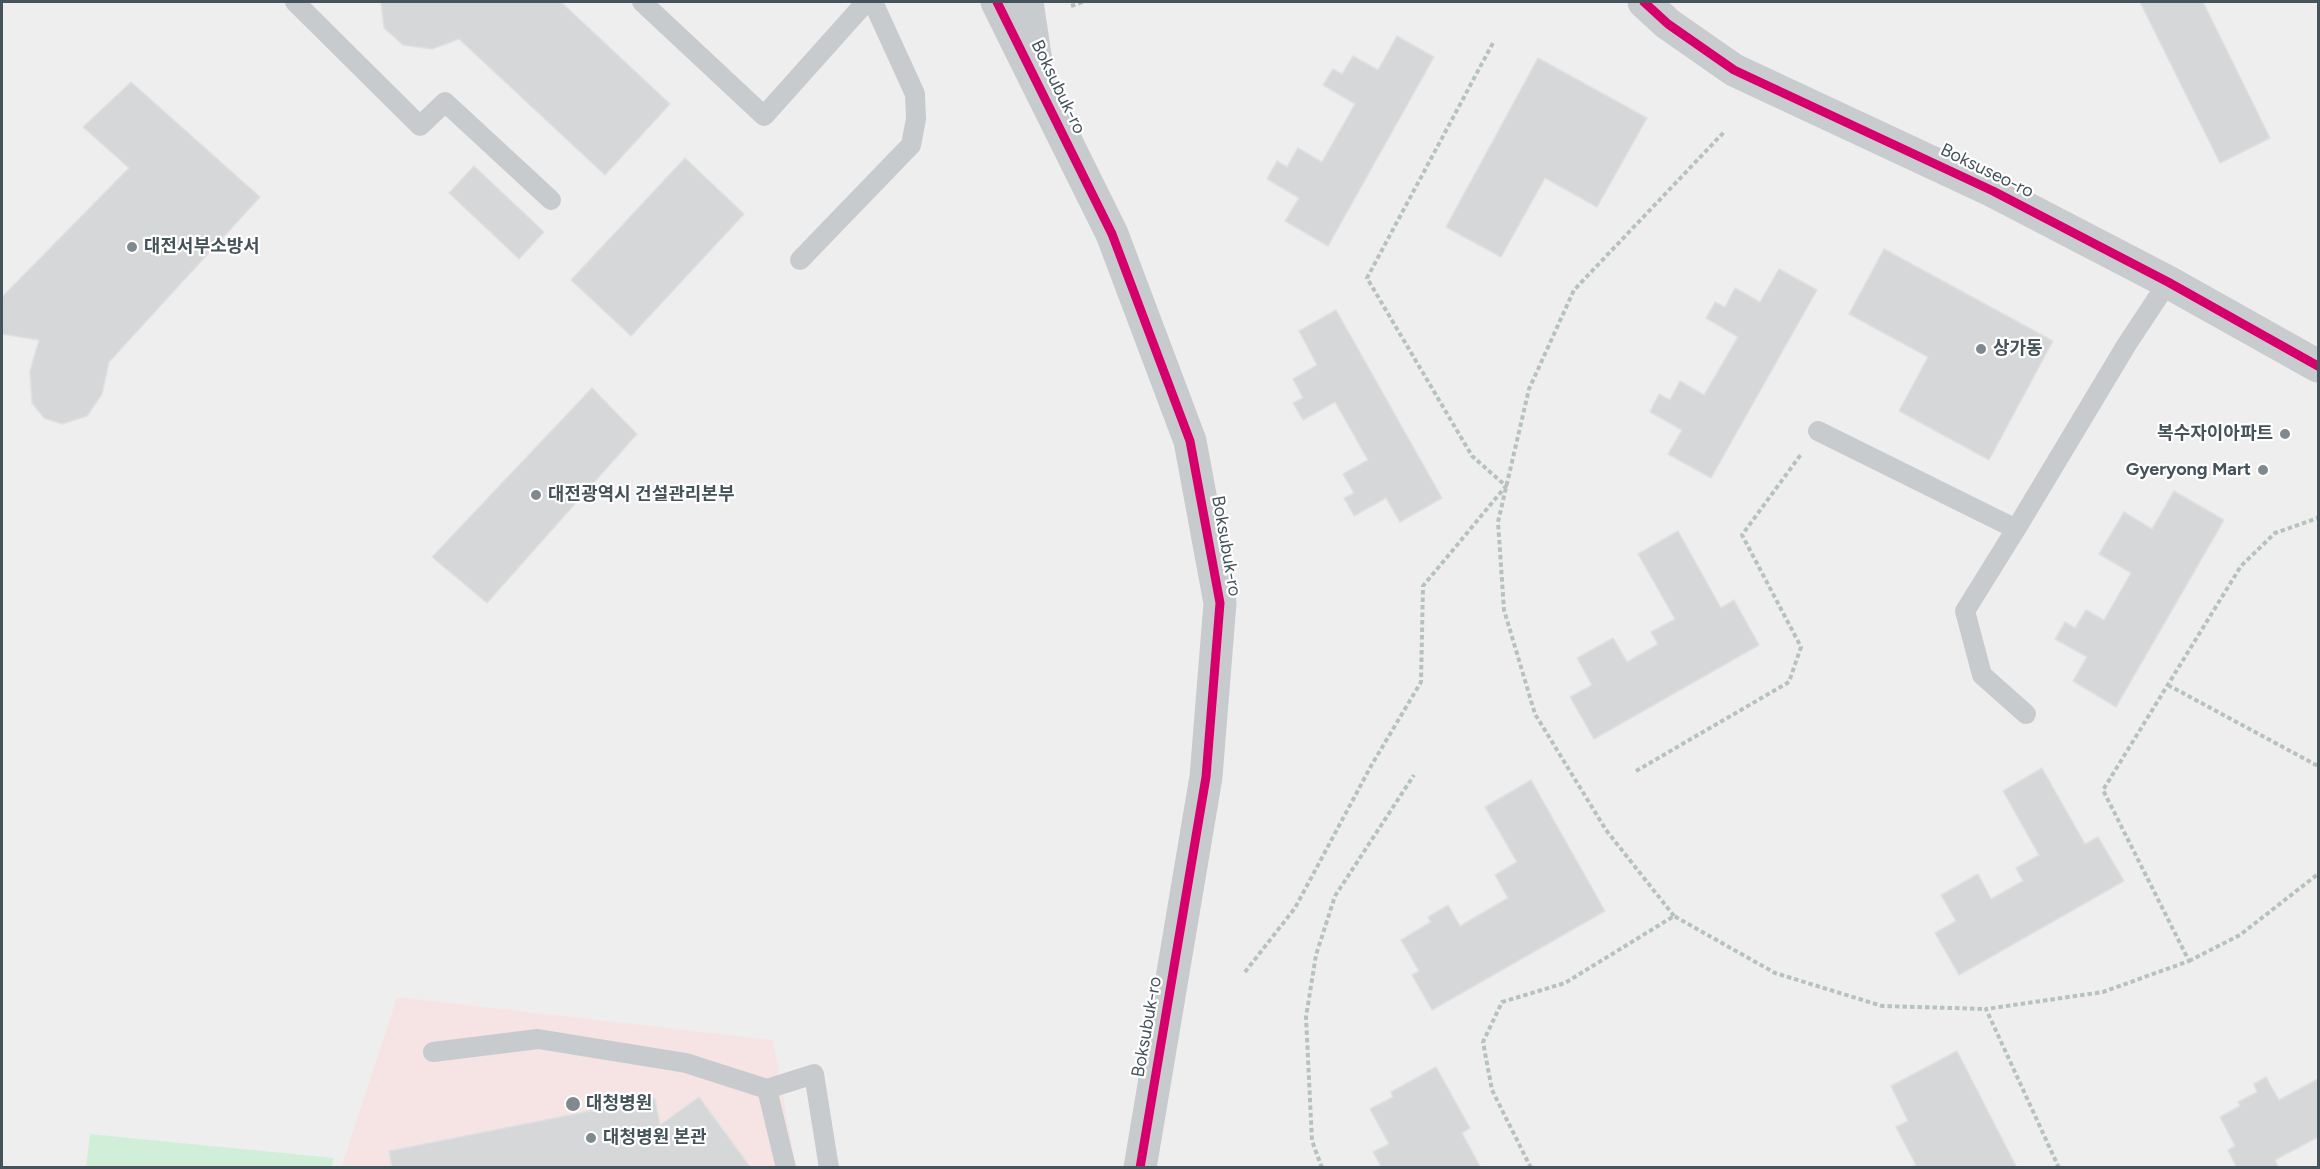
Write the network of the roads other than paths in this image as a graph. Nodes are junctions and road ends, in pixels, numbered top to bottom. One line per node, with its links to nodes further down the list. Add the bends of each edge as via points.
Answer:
1 (295, 2): 9 (lane, via 420,126 445,102)
2 (642, 2): 3 (lane, via 764,116)
3 (866, 2)
4 (873, 2): 10 (lane, via 915,94 911,145)
5 (998, 2): 8 (street, Boksubuk-ro)
6 (1027, 2): 8 (street)
7 (1644, 2): 11 (street, Boksuseo-ro, via 1668,24 1734,70 1993,191)
8 (1040, 87): 20 (street, Boksubuk-ro, via 1112,234 1190,441 1220,603 1206,777)
9 (551, 200)
10 (800, 260)
11 (2168, 282): 12 (street, Boksuseo-ro); 14 (lane)
12 (2319, 366)
13 (1818, 431): 14 (lane)
14 (2016, 529): 15 (lane, via 1965,611 1982,675)
15 (2026, 714)
16 (433, 1052): 17 (lane, via 538,1039 686,1063)
17 (767, 1089): 18 (lane); 19 (lane, via 814,1074)
18 (786, 1167)
19 (829, 1167)
20 (1140, 1167)

